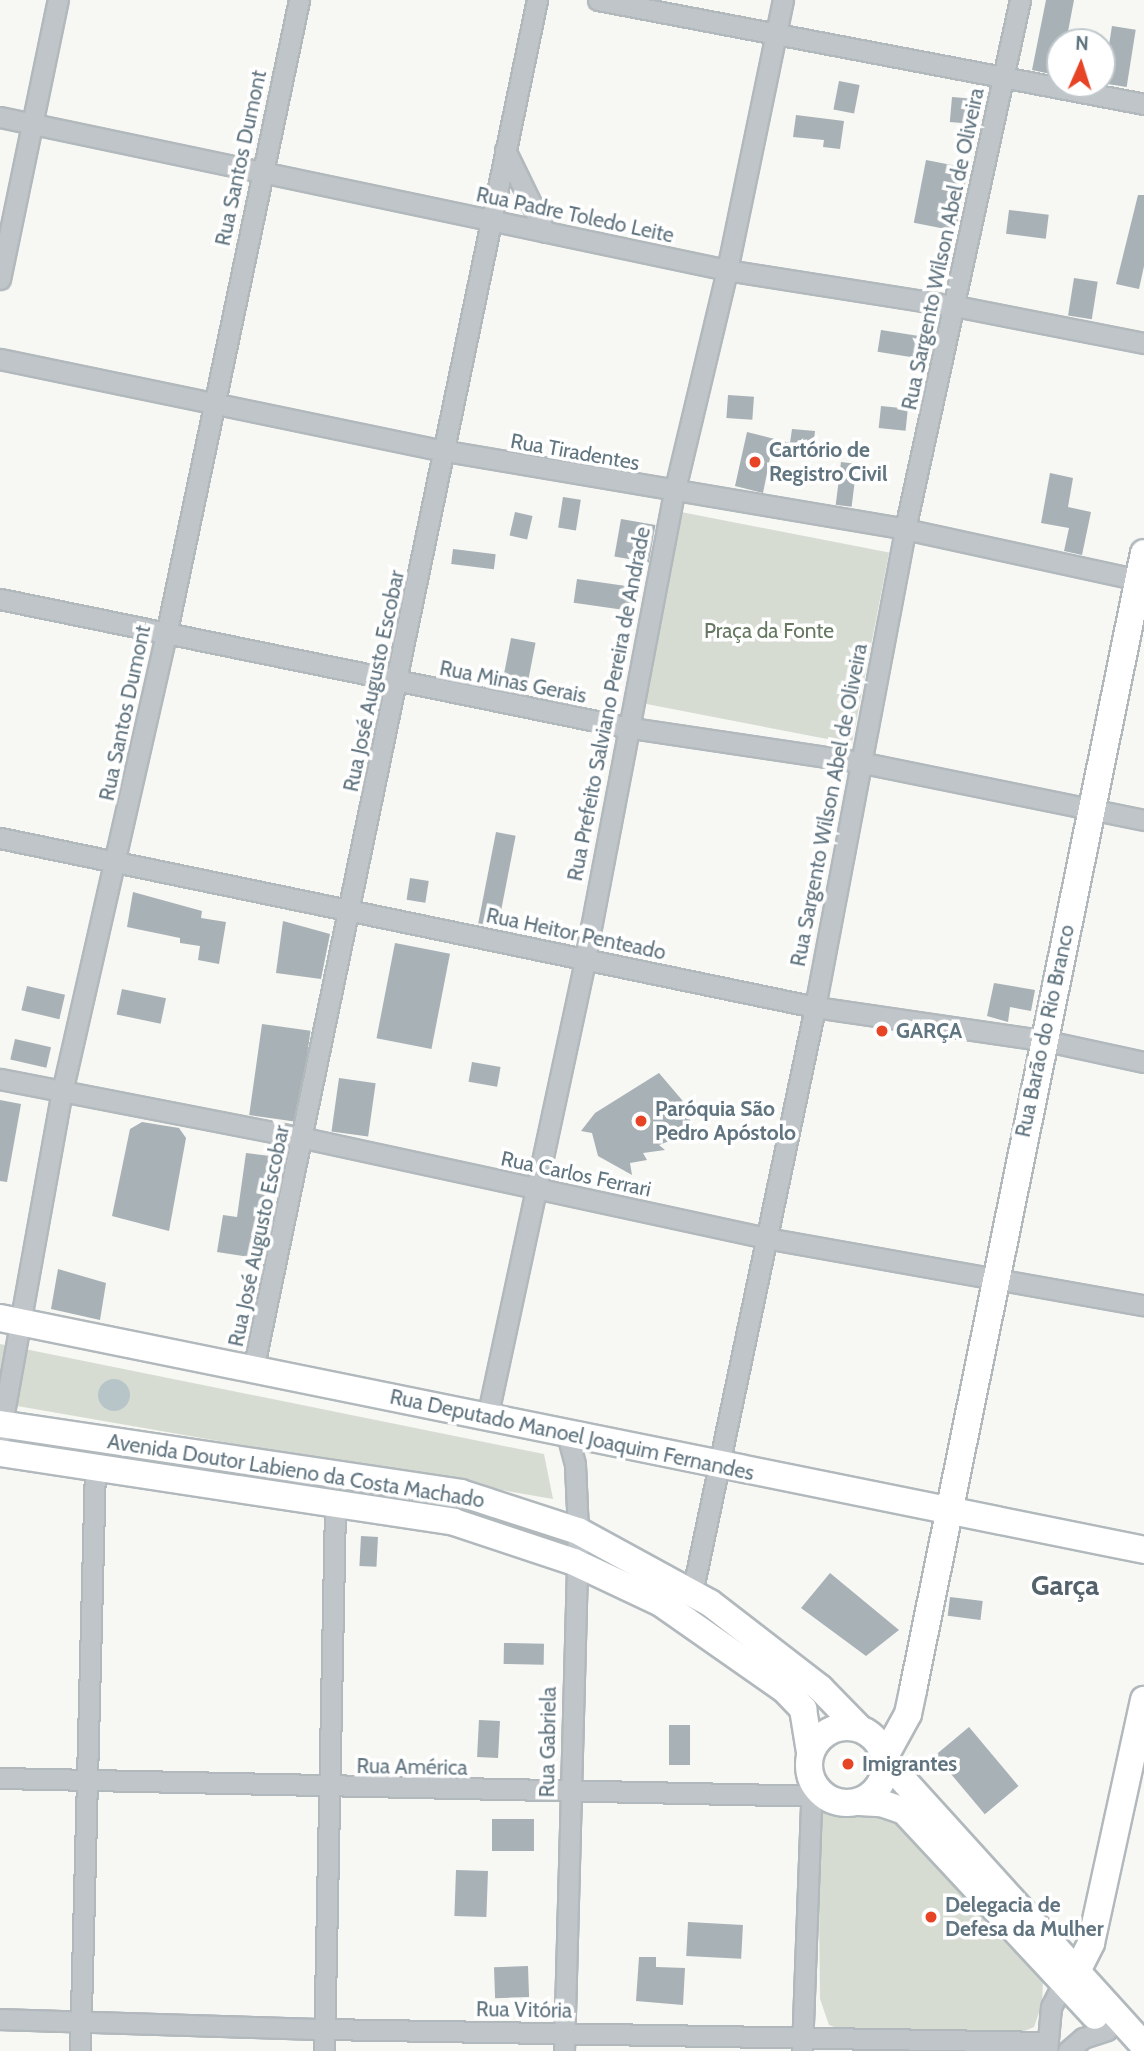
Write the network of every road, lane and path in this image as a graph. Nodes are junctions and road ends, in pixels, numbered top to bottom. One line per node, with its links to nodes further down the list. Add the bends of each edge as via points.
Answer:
1 (58, 0): 11 (street)
2 (299, 0): 13 (street, Rua Santos Dumont)
3 (537, 0): 12 (street, Rua José Augusto Escobar)
4 (598, 0): 7 (street)
5 (783, 0): 7 (street, Rua Prefeito Salviano Pereira de Andrade)
6 (1020, 0): 8 (street, Rua Sargento Wilson Abel de Oliveira)
7 (776, 36): 8 (street); 16 (street, Rua Prefeito Salviano Pereira de Andrade)
8 (1004, 75): 9 (street); 18 (street, Rua Sargento Wilson Abel de Oliveira)
9 (1144, 104)
10 (0, 117): 11 (street, Rua Padre Toledo Leite)
11 (32, 124): 13 (street, Rua Padre Toledo Leite); 17 (street)
12 (505, 150): 14 (street, Rua José Augusto Escobar); 15 (street)
13 (261, 172): 14 (street, Rua Padre Toledo Leite); 21 (street, Rua Santos Dumont)
14 (490, 221): 15 (street, Rua Padre Toledo Leite); 22 (street, Rua José Augusto Escobar)
15 (545, 232): 16 (street, Rua Padre Toledo Leite)
16 (727, 270): 18 (street, Rua Padre Toledo Leite); 23 (street, Rua Prefeito Salviano Pereira de Andrade)
17 (0, 279)
18 (956, 306): 19 (street, Rua Padre Toledo Leite); 24 (street, Rua Sargento Wilson Abel de Oliveira)
19 (1144, 343)
20 (0, 359): 21 (street, Rua Tiradentes)
21 (213, 402): 22 (street, Rua Tiradentes); 28 (street, Rua Santos Dumont)
22 (446, 451): 23 (street, Rua Tiradentes); 29 (street, Rua José Augusto Escobar)
23 (674, 493): 24 (street, Rua Tiradentes); 30 (street, Rua Prefeito Salviano Pereira de Andrade)
24 (905, 529): 26 (street, Rua Tiradentes); 31 (street, Rua Sargento Wilson Abel de Oliveira)
25 (1144, 553): 26 (main road, Rua Barão do Rio Branco)
26 (1141, 580): 32 (main road, Rua Barão do Rio Branco)
27 (0, 599): 28 (street, Rua Minas Gerais)
28 (166, 635): 29 (street, Rua Minas Gerais); 35 (street, Rua Santos Dumont)
29 (397, 682): 30 (street, Rua Minas Gerais); 36 (street, Rua José Augusto Escobar)
30 (625, 727): 31 (street, Rua Minas Gerais); 37 (street, Rua Prefeito Salviano Pereira de Andrade)
31 (859, 762): 32 (street, Rua Minas Gerais); 38 (street, Rua Sargento Wilson Abel de Oliveira)
32 (1091, 809): 33 (street, Rua Minas Gerais); 39 (main road, Rua Barão do Rio Branco)
33 (1144, 820)
34 (0, 838): 35 (street, Rua Heitor Penteado)
35 (115, 862): 36 (street, Rua Heitor Penteado); 42 (street, Rua Santos Dumont)
36 (350, 910): 37 (street, Rua Heitor Penteado); 43 (street, Rua José Augusto Escobar)
37 (584, 959): 38 (street, Rua Heitor Penteado); 44 (street, Rua Prefeito Salviano Pereira de Andrade)
38 (815, 1007): 39 (street, Rua Heitor Penteado); 45 (street, Rua Sargento Wilson Abel de Oliveira)
39 (1042, 1040): 40 (street, Rua Heitor Penteado); 46 (main road, Rua Barão do Rio Branco)
40 (1144, 1062)
41 (0, 1079): 42 (street, Rua Carlos Ferrari)
42 (62, 1092): 43 (street, Rua Carlos Ferrari); 48 (street, Rua Santos Dumont)
43 (304, 1138): 44 (street, Rua Carlos Ferrari); 49 (street, Rua José Augusto Escobar)
44 (533, 1188): 45 (street, Rua Carlos Ferrari); 50 (street, Rua Prefeito Salviano Pereira de Andrade)
45 (766, 1238): 46 (street, Rua Carlos Ferrari); 54 (street, Rua Sargento Wilson Abel de Oliveira)
46 (996, 1275): 47 (street, Rua Carlos Ferrari); 57 (main road, Rua Barão do Rio Branco)
47 (1144, 1305)
48 (12, 1321): 49 (main road, Rua Deputado Manoel Joaquim Fernandes); 51 (street, Rua Santos Dumont)
49 (253, 1370): 50 (main road, Rua Deputado Manoel Joaquim Fernandes)
50 (486, 1418): 52 (main road, Rua Deputado Manoel Joaquim Fernandes)
51 (1, 1428): 58 (main road, Avenida Doutor Labieno da Costa Machado, via 461,1493)
52 (566, 1435): 54 (main road, Rua Deputado Manoel Joaquim Fernandes); 58 (street, Rua Gabriela, via 575,1464)
53 (0, 1453): 55 (main road, Avenida Doutor Labieno da Costa Machado)
54 (719, 1466): 57 (main road, Rua Deputado Manoel Joaquim Fernandes); 61 (street, Rua Sargento Wilson Abel de Oliveira)
55 (96, 1468): 56 (main road, Avenida Doutor Labieno da Costa Machado); 68 (street)
56 (335, 1508): 60 (main road, Avenida Doutor Labieno da Costa Machado, via 454,1522); 69 (street)
57 (951, 1511): 59 (main road, Rua Deputado Manoel Joaquim Fernandes); 66 (main road, Rua Barão do Rio Branco, via 908,1714)
58 (578, 1531): 60 (street, Rua Gabriela); 61 (main road, Avenida Doutor Labieno da Costa Machado)
59 (1144, 1550)
60 (574, 1562): 62 (main road, Avenida Doutor Labieno da Costa Machado, via 612,1577); 70 (street, Rua Gabriela)
61 (693, 1592): 62 (street, Rua Sargento Wilson Abel de Oliveira); 64 (main road, Avenida Doutor Labieno da Costa Machado, via 770,1647)
62 (685, 1618): 65 (main road, Avenida Doutor Labieno da Costa Machado, via 784,1689 803,1709)
63 (1144, 1700): 73 (main road, via 1091,1943)
64 (859, 1728): 65 (main road, via 835,1728); 66 (main road, via 878,1742)
65 (810, 1752): 71 (main road)
66 (885, 1758): 72 (main road, via 879,1786); 73 (main road)
67 (0, 1778): 68 (street, Rua América)
68 (89, 1779): 69 (street, Rua América); 75 (street)
69 (327, 1788): 70 (street, Rua América); 76 (street)
70 (570, 1792): 71 (street, Rua América); 78 (street, Rua Gabriela)
71 (815, 1792): 72 (main road, via 835,1802); 79 (street)
72 (859, 1802): 73 (main road, via 904,1811)
73 (1071, 1975): 77 (main road); 80 (main road); 81 (street, via 1051,2007)
74 (0, 2019): 75 (street, Rua Vitória)
75 (80, 2021): 76 (street, Rua Vitória); 82 (street)
76 (324, 2029): 78 (street, Rua Vitória); 83 (street)
77 (1107, 2030): 84 (street, via 1083,2038); 85 (main road)
78 (564, 2042): 79 (street, Rua Vitória)
79 (802, 2044): 81 (street, Rua Vitória)
80 (1144, 2046)
81 (1047, 2047)
82 (80, 2051)
83 (324, 2051)
84 (1068, 2051)
85 (1125, 2051)

